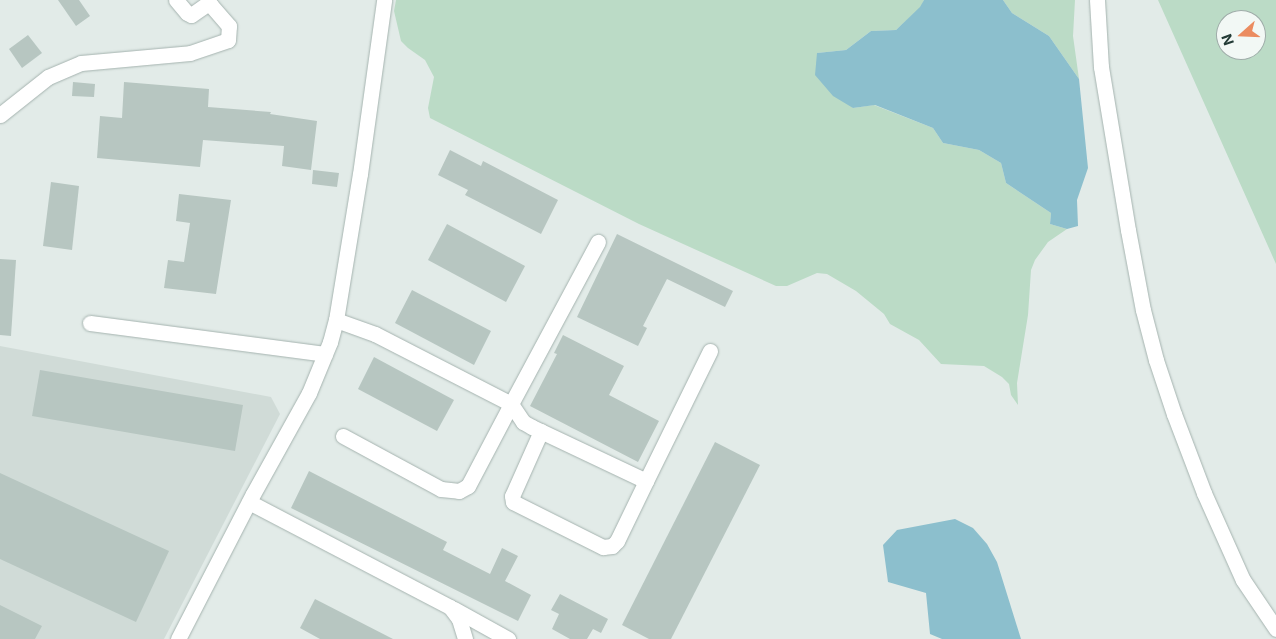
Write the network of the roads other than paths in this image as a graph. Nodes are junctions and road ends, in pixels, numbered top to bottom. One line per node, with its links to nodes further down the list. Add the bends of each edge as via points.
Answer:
1 (176, 0): 4 (street, via 191,14 207,4 211,5 229,26 228,40 190,53 81,63 48,77)
2 (384, 0): 6 (street)
3 (1097, 0): 16 (street, via 1101,66 1132,248 1156,360 1198,476 1235,563)
4 (0, 116)
5 (598, 242): 10 (street)
6 (336, 320): 9 (street); 10 (street, via 375,334)
7 (90, 324): 9 (street)
8 (710, 351): 13 (street)
9 (325, 354): 14 (street, via 309,393)
10 (511, 404): 11 (street, via 524,422); 12 (street, via 468,486 459,491 441,489)
11 (541, 431): 13 (street); 13 (street, via 512,496 513,502 603,547 612,546 617,541)
12 (343, 436)
13 (646, 481)
14 (249, 502): 15 (street); 17 (street)
15 (450, 607): 18 (street, via 459,619); 19 (street)
16 (1276, 629)
17 (178, 639)
18 (465, 639)
19 (508, 639)

